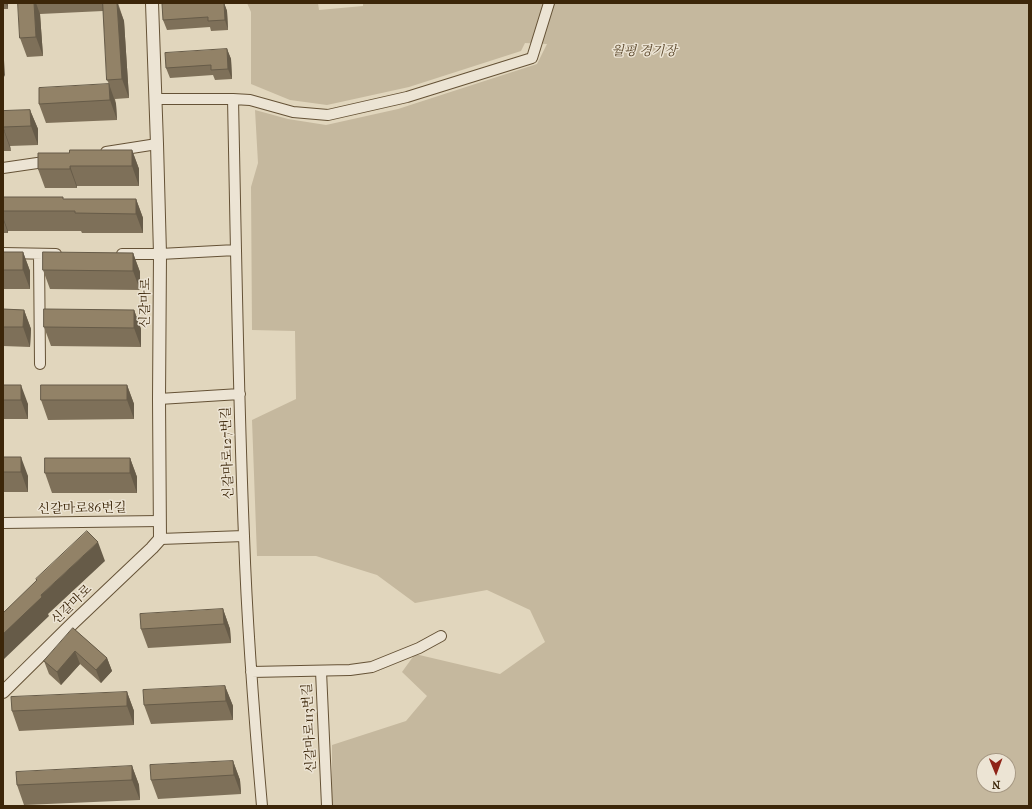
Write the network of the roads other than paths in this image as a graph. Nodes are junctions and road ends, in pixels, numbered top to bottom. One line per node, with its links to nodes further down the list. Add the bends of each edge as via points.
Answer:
1 (152, 3): 3 (street, 신갈마로)
2 (549, 3): 4 (street, via 532,58 407,97 328,115 293,112 250,100)
3 (156, 99): 4 (street); 5 (street, 신갈마로)
4 (233, 99): 9 (street, 신갈마로127번길)
5 (157, 144): 6 (street); 14 (street, 신갈마로)
6 (96, 154)
7 (58, 160): 8 (street)
8 (3, 168)
9 (236, 250): 14 (street); 16 (street, 신갈마로127번길)
10 (3, 254): 11 (street)
11 (39, 254): 12 (street); 15 (street)
12 (69, 254)
13 (115, 254): 14 (street)
14 (160, 254): 17 (street, 신갈마로)
15 (40, 364)
16 (240, 394): 17 (street); 20 (street, 신갈마로127번길)
17 (159, 399): 18 (street, 신갈마로)
18 (160, 521): 19 (street, 신갈마로86번길); 21 (street, 신갈마로)
19 (3, 523)
20 (244, 536): 21 (street); 24 (street, 신갈마로127번길)
21 (160, 539): 25 (street, 신갈마로)
22 (441, 636): 23 (street, via 372,667)
23 (321, 671): 24 (street, 신갈마로113번길); 27 (street, 신갈마로113번길)
24 (251, 672): 26 (street, 신갈마로127번길)
25 (3, 692)
26 (262, 806)
27 (327, 806)

